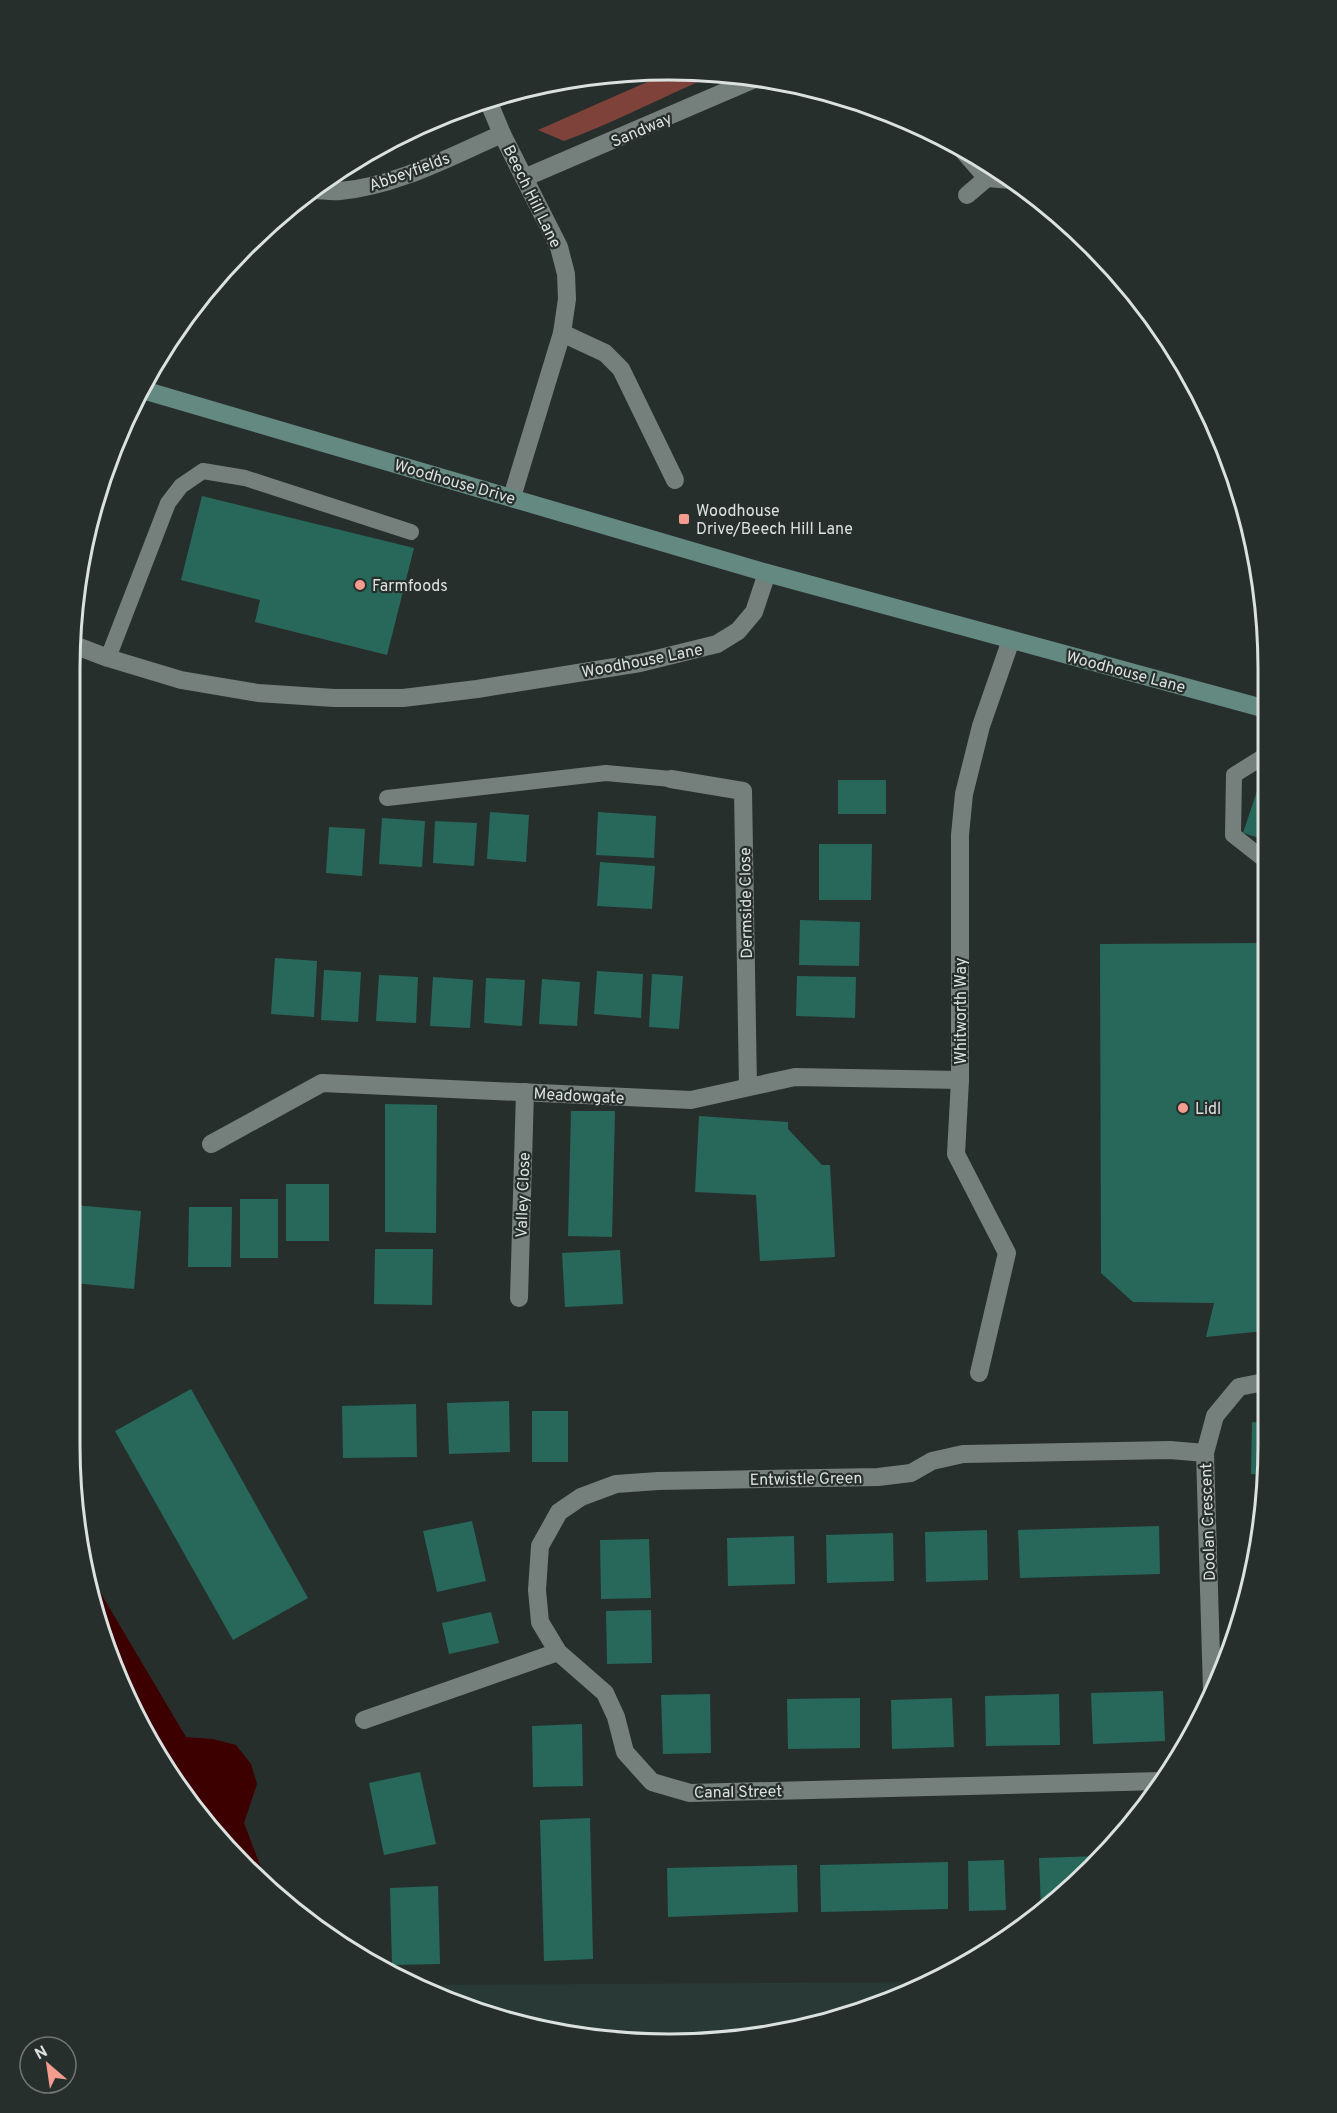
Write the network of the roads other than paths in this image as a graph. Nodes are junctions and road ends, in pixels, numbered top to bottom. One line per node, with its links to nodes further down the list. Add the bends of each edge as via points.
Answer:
1 (742, 85): 5 (street, Sandway)
2 (491, 107): 3 (street, Beech Hill Lane)
3 (502, 134): 5 (street, Beech Hill Lane); 8 (street, Abbeyfields, via 368,187)
4 (978, 167): 6 (street)
5 (524, 178): 10 (street, Beech Hill Lane, via 559,247 566,274)
6 (987, 178): 7 (street); 9 (street)
7 (995, 179)
8 (325, 190)
9 (967, 195)
10 (562, 333): 12 (street, via 605,353 621,369); 13 (street, Beech Hill Lane)
11 (149, 392): 13 (main road, Woodhouse Drive)
12 (675, 480)
13 (512, 497): 15 (main road, Woodhouse Drive)
14 (411, 532): 18 (lane, via 244,478 204,471 181,486 168,503)
15 (766, 573): 16 (main road, Woodhouse Lane); 18 (street, Woodhouse Lane, via 754,612 738,631 717,645 639,663 403,698 258,693 181,680)
16 (1011, 640): 19 (main road, Woodhouse Lane); 24 (street, Whitworth Way, via 981,726 964,794 960,836)
17 (81, 648): 18 (street, Woodhouse Lane)
18 (108, 658)
19 (1258, 707)
20 (1258, 760): 23 (lane, via 1234,775 1233,835)
21 (671, 779): 22 (lane, via 606,773); 25 (street, Dermside Close, via 743,791)
22 (387, 798)
23 (1258, 855)
24 (960, 1080): 25 (street, Meadowgate, via 795,1077); 29 (street, Whitworth Way, via 956,1154 1007,1252)
25 (748, 1087): 26 (street, Meadowgate, via 691,1100)
26 (525, 1092): 27 (street, Meadowgate, via 322,1083); 28 (street, Valley Close)
27 (211, 1144)
28 (519, 1298)
29 (979, 1373)
30 (1258, 1383): 31 (street, Doolan Crescent, via 1239,1387 1215,1416)
31 (1205, 1454): 32 (street, Entwistle Green, via 1170,1450 963,1454 932,1461 911,1473 878,1476 616,1484 581,1497 559,1512 540,1546 540,1622); 33 (street, Doolan Crescent)
32 (558, 1652): 34 (street); 35 (street, Canal Street, via 605,1693 625,1752 652,1782 690,1793)
33 (1211, 1673)
34 (364, 1720)
35 (1151, 1781)

